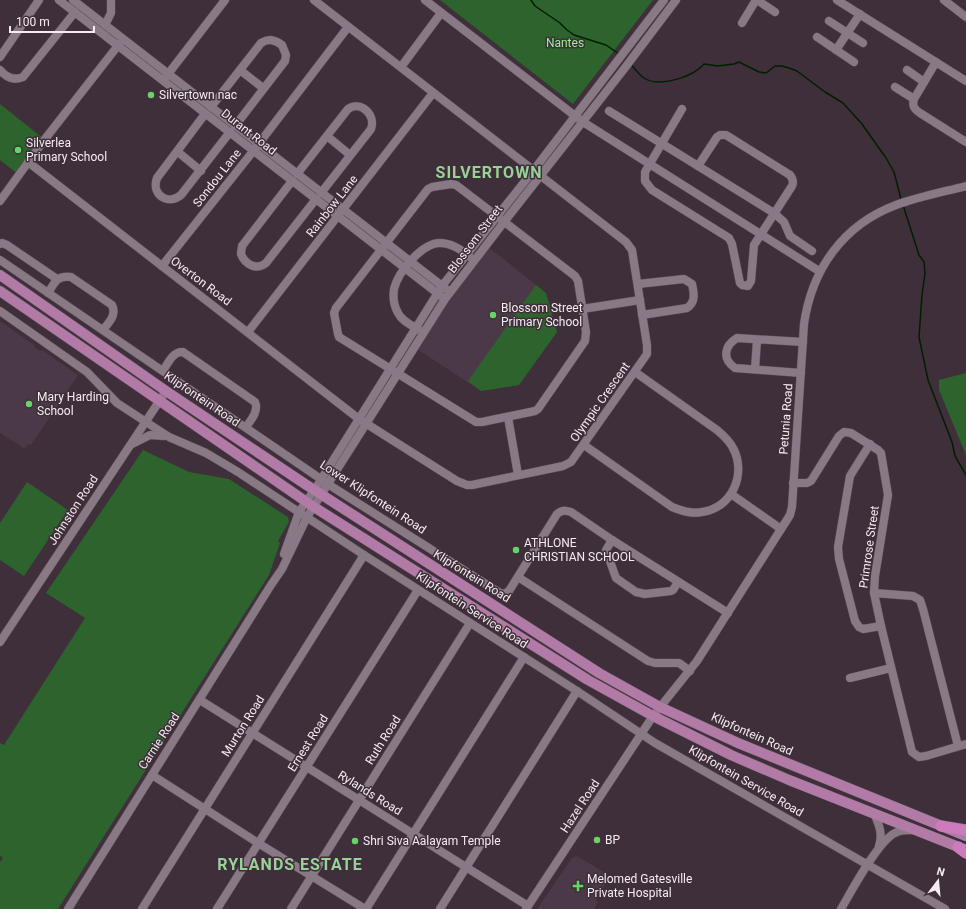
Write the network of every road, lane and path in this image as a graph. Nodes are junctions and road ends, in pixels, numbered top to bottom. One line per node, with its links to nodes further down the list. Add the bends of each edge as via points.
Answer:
1 (39, 0): 29 (street)
2 (60, 0): 13 (street, Durant Road)
3 (73, 0): 21 (street, Durant Road)
4 (111, 0): 21 (street, via 111,13)
5 (225, 0): 36 (street)
6 (314, 0): 23 (street, Olympic Crescent)
7 (425, 0): 15 (street)
8 (664, 0): 18 (street, Blossom Street)
9 (676, 0): 22 (street, Blossom Street)
10 (757, 0): 14 (street); 20 (street)
11 (837, 0): 16 (street)
12 (944, 0): 17 (street)
13 (75, 12): 26 (street, Durant Road); 33 (street, via 23,77 11,78)
14 (775, 12)
15 (441, 13): 32 (street); 47 (street)
16 (860, 14): 24 (street); 31 (street)
17 (966, 17)
18 (650, 19): 22 (street); 47 (street, Blossom Street)
19 (829, 21): 24 (street)
20 (742, 24)
21 (105, 25): 26 (street, Durant Road)
22 (658, 25): 48 (street, Blossom Street)
23 (348, 27): 32 (street, Olympic Crescent); 53 (street, Sondou Lane)
24 (848, 33): 27 (street); 28 (street)
25 (817, 37): 28 (street)
26 (121, 42): 36 (street, Durant Road); 56 (street)
27 (864, 43)
28 (836, 50): 30 (street)
29 (0, 57)
30 (854, 62)
31 (936, 62): 37 (street); 38 (street)
32 (401, 67): 41 (street, Olympic Crescent)
33 (0, 70)
34 (240, 70): 40 (street); 40 (street, via 260,43 276,41 282,45 286,55 284,61); 43 (street)
35 (907, 70): 38 (street)
36 (166, 77): 43 (street, Durant Road); 46 (street, Durant Road)
37 (966, 81)
38 (924, 82): 42 (street)
39 (895, 87): 42 (street)
40 (264, 88): 49 (street)
41 (433, 93): 60 (street, Olympic Crescent); 66 (street, Rainbow Lane)
42 (914, 99): 51 (street, via 912,104 915,110)
43 (211, 107): 49 (street, Durant Road)
44 (682, 109): 52 (street)
45 (609, 111): 52 (street)
46 (205, 114): 49 (street, Durant Road); 54 (street)
47 (575, 116): 48 (street); 60 (street, Blossom Street)
48 (583, 122): 57 (street); 60 (street, Blossom Street)
49 (233, 129): 53 (street, Durant Road); 59 (street)
50 (327, 136): 55 (street); 55 (street, via 352,106 362,107 370,113 371,128); 61 (street)
51 (966, 142)
52 (661, 143): 57 (street); 58 (street)
53 (256, 147): 61 (street, Durant Road); 62 (street, Durant Road); 78 (street, Sondou Lane)
54 (178, 152): 59 (street); 59 (street, via 157,178 155,187 158,193 169,200 176,199)
55 (350, 155): 64 (street)
56 (28, 162): 65 (street); 78 (street, Overton Road)
57 (649, 163): 70 (street); 70 (street, via 644,176 647,186 729,238 742,285 750,284 753,248)
58 (698, 166): 67 (street); 67 (street, via 717,137 726,135 792,178 792,186)
59 (201, 171)
60 (536, 173): 68 (street, Blossom Street); 69 (street, Blossom Street); 82 (street, Olympic Crescent, via 630,246)
61 (297, 174): 64 (street, Durant Road)
62 (292, 181): 64 (street, Durant Road); 64 (street, via 242,246 241,254 245,261 253,266 262,266 266,263)
63 (966, 186): 79 (street, Petunia Road, via 896,205 874,216 855,229 835,249)
64 (319, 196): 66 (street, Durant Road)
65 (0, 201)
66 (341, 213): 72 (street, Durant Road); 95 (street, Rainbow Lane)
67 (774, 213): 70 (street); 73 (street, via 784,222 790,236)
68 (496, 216): 69 (street); 72 (street, via 456,185 432,187 425,192); 74 (street, Blossom Street)
69 (504, 222): 76 (street, Blossom Street); 90 (street, via 575,276)
70 (761, 234): 79 (street)
71 (0, 244): 81 (street, via 7,245)
72 (384, 246): 77 (street, Durant Road); 99 (street, via 334,313 339,337)
73 (812, 251)
74 (466, 254): 76 (street); 77 (street, via 455,246 432,244); 83 (street, Blossom Street)
75 (0, 260): 86 (street, Lower Klipfontein Road)
76 (474, 260): 85 (street, Blossom Street)
77 (408, 265): 83 (street, Durant Road); 87 (street, Durant Road); 93 (street, via 395,286 394,305 402,318)
78 (162, 266): 95 (street, Overton Road)
79 (819, 271): 98 (street, Petunia Road, via 808,301)
80 (0, 275): 105 (main road, Klipfontein Road)
81 (57, 279): 86 (street); 94 (street, via 71,277 112,305 114,315)
82 (638, 284): 89 (street, Olympic Crescent); 92 (street, via 684,279 692,284 694,298 687,308)
83 (442, 286): 85 (street, Durant Road); 87 (street, Blossom Street)
84 (0, 291): 106 (main road)
85 (450, 292): 88 (street, Blossom Street)
86 (48, 293): 94 (street, Lower Klipfontein Road)
87 (437, 293): 88 (street, Durant Road); 93 (street, Blossom Street)
88 (445, 299): 96 (street, Blossom Street)
89 (640, 300): 90 (street); 92 (street, Olympic Crescent)
90 (582, 309): 107 (street, via 586,337 580,350 538,409 531,413)
91 (0, 312): 109 (street, Klipfontein Service Road, via 88,372 117,402)
92 (642, 315): 102 (street, Olympic Crescent, via 648,350)
93 (415, 327): 96 (street); 99 (street, Blossom Street)
94 (103, 330): 101 (street, Lower Klipfontein Road)
95 (248, 332): 108 (street, Overton Road)
96 (423, 332): 104 (street, Blossom Street)
97 (757, 340): 98 (street); 100 (street); 100 (street, via 737,338 730,342 726,358 735,368)
98 (803, 342): 103 (street, Petunia Road)
99 (390, 369): 104 (street); 108 (street, Blossom Street)
100 (755, 369): 103 (street)
101 (163, 371): 111 (street, Lower Klipfontein Road); 111 (street, via 173,355 184,352 255,402 257,410)
102 (635, 372): 114 (street, Olympic Crescent); 121 (street, via 728,439 734,449 738,465 738,478)
103 (801, 373): 119 (street, Petunia Road)
104 (398, 374): 107 (street, via 476,422); 110 (street, Blossom Street)
105 (166, 391): 106 (street, Johnston Road); 120 (main road, Klipfontein Road)
106 (159, 402): 109 (street, Johnston Road); 122 (main road)
107 (508, 417): 116 (street)
108 (359, 419): 110 (street, Overton Road); 117 (street, Blossom Street)
109 (145, 422): 112 (street, Klipfontein Service Road); 115 (street, Johnston Road)
110 (367, 424): 116 (street, Olympic Crescent, via 462,483 472,485); 118 (street, Blossom Street)
111 (246, 427): 117 (street, Lower Klipfontein Road)
112 (169, 437): 115 (street, via 150,435); 123 (street, Klipfontein Service Road, via 206,453)
113 (870, 444): 119 (street, Primrose Street, via 851,433 844,432 811,481); 132 (street, Primrose Street, via 881,453 888,495); 135 (street, via 850,476 838,554 857,625 863,629)
114 (584, 445): 116 (street, Olympic Crescent, via 568,464); 121 (street, via 672,507 684,512 703,512 712,509)
115 (129, 446): 136 (street, Johnston Road)
116 (518, 475)
117 (321, 478): 118 (street, Lower Klipfontein Road); 120 (street, Blossom Street)
118 (329, 483): 120 (street, Blossom Street); 128 (street, Lower Klipfontein Road, via 500,593 507,593)
119 (793, 483): 125 (street, Petunia Road, via 792,508)
120 (317, 493): 122 (street, Blossom Street); 143 (main road, Klipfontein Road, via 599,672)
121 (732, 494): 125 (street)
122 (310, 504): 123 (street, Carnie Road); 124 (street, Carnie Road); 144 (main road, via 588,680)
123 (299, 512): 124 (street, Klipfontein Service Road); 130 (street, Carnie Road)
124 (307, 517): 127 (street, Klipfontein Service Road); 130 (street, Carnie Road, via 282,569)
125 (781, 529): 133 (street, Petunia Road)
126 (612, 540): 128 (street, via 571,512 561,511); 129 (street); 129 (street, via 606,550 614,574 619,581 636,592 645,594 671,591)
127 (364, 555): 131 (street, Klipfontein Service Road); 145 (street, Murton Road)
128 (518, 577): 139 (street, via 648,661 679,663)
129 (678, 582): 133 (street)
130 (270, 586): 142 (street, Carnie Road)
131 (418, 590): 134 (street, Klipfontein Service Road); 149 (street, Ernest Road)
132 (874, 592): 135 (street, Primrose Street); 148 (street, via 913,596 920,600)
133 (728, 613): 139 (street, Petunia Road)
134 (470, 623): 137 (street, Klipfontein Service Road); 151 (street, Ruth Road)
135 (881, 626): 138 (street, Primrose Street)
136 (0, 642)
137 (524, 658): 141 (street, Klipfontein Service Road); 157 (street)
138 (891, 668): 140 (street); 148 (street, Primrose Street, via 912,752 919,757)
139 (690, 671): 143 (street, Petunia Road)
140 (850, 678)
141 (577, 691): 146 (street, Klipfontein Service Road); 163 (street)
142 (200, 700): 145 (street, Rylands Road); 150 (street, Carnie Road)
143 (660, 707): 144 (street, Petunia Road); 154 (main road, Klipfontein Road, via 796,768)
144 (653, 716): 146 (street, Hazel Road); 153 (main road, via 731,755)
145 (253, 733): 149 (street, Rylands Road); 152 (street, Murton Road)
146 (642, 734): 162 (street, Klipfontein Service Road); 165 (street, Hazel Road)
147 (966, 744): 148 (street, Primrose Street)
148 (958, 746)
149 (307, 767): 151 (street, Rylands Road); 159 (street, Ernest Road)
150 (152, 775): 152 (street); 166 (street, Carnie Road)
151 (360, 800): 157 (street, Rylands Road); 164 (street, Ruth Road)
152 (205, 809): 159 (street); 167 (street, Murton Road)
153 (874, 813): 156 (main road); 160 (street, via 881,830)
154 (941, 826): 155 (highway); 158 (main road, Klipfontein Road)
155 (966, 830)
156 (920, 831): 160 (street, via 904,830 894,833); 161 (main road)
157 (413, 834): 163 (street, Rylands Road); 170 (street)
158 (966, 836)
159 (258, 844): 164 (street); 168 (street, Ernest Road)
160 (879, 849): 162 (street)
161 (963, 850)
162 (868, 865): 172 (street); 173 (street, Klipfontein Service Road)
163 (466, 867): 165 (street, Rylands Road); 171 (street)
164 (312, 876): 169 (street, Ruth Road); 170 (street)
165 (527, 907)
166 (70, 908)
167 (142, 909)
168 (217, 909)
169 (291, 909)
170 (365, 909)
171 (440, 909)
172 (841, 909)
173 (945, 909)

